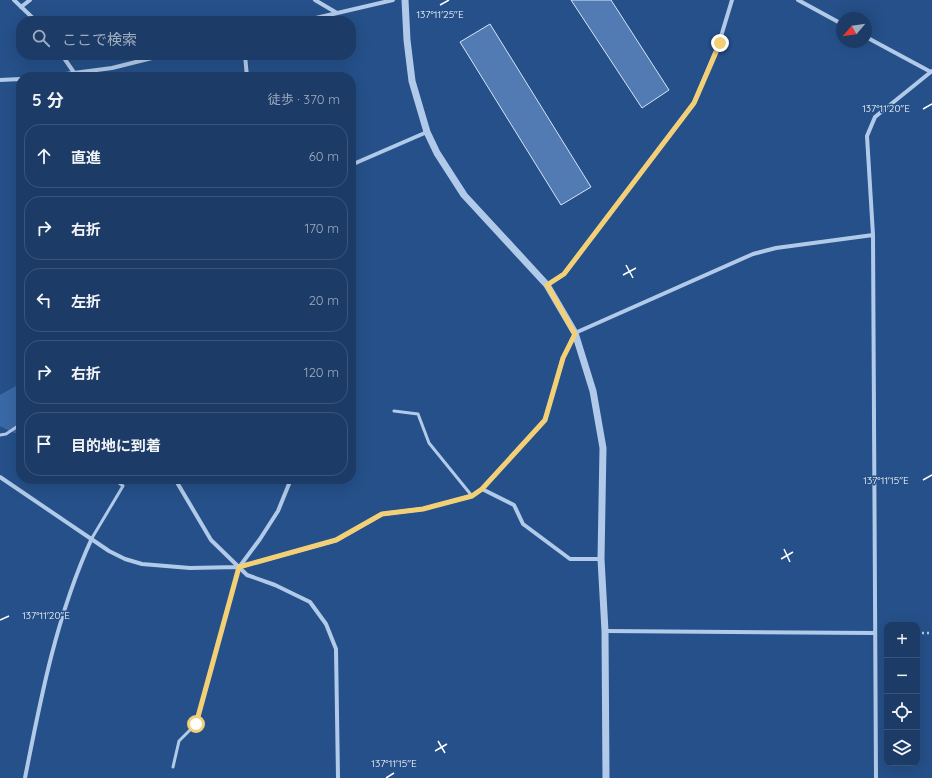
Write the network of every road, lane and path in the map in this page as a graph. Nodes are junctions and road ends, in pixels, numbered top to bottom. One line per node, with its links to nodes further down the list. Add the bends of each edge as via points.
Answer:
1 (14, 0): 8 (street)
2 (30, 0): 8 (street)
3 (315, 0): 9 (street)
4 (393, 0): 9 (street)
5 (405, 0): 23 (street, via 412,81)
6 (732, 0): 26 (street, via 720,43 694,103 564,274)
7 (798, 0): 12 (street)
8 (21, 7): 10 (street)
9 (337, 13): 11 (street)
10 (31, 16)
11 (324, 16)
12 (836, 21)
13 (872, 40): 17 (street)
14 (65, 60): 18 (street)
15 (144, 60): 19 (street)
16 (245, 60): 20 (street)
17 (931, 71): 25 (street, via 875,117 867,136)
18 (73, 72)
19 (94, 72)
20 (247, 72)
21 (16, 79): 22 (street)
22 (0, 80)
23 (427, 132): 24 (street); 26 (street, via 444,167 464,195)
24 (356, 163)
25 (873, 236): 27 (street, via 776,248 753,254); 41 (street)
26 (547, 285): 27 (street)
27 (575, 334): 35 (street, via 563,358 545,420); 38 (street, via 593,391 603,448)
28 (394, 411): 36 (lane, via 418,414 429,443)
29 (16, 427): 30 (lane)
30 (0, 435)
31 (0, 476): 37 (street)
32 (120, 484): 37 (lane, via 123,486)
33 (178, 484): 39 (street, via 211,540)
34 (289, 484): 39 (street, via 278,511)
35 (482, 489): 36 (street); 38 (street, via 514,505 523,524 570,559)
36 (472, 496): 39 (street, via 423,509 382,514 336,540)
37 (92, 538): 39 (street, via 124,559 142,564 190,568); 45 (street, via 76,573 51,657)
38 (601, 559): 40 (street)
39 (239, 567): 44 (lane, via 196,724 179,741); 46 (street, via 247,575 275,584 310,602 326,624 336,649)
40 (604, 631): 41 (street); 47 (street)
41 (875, 633): 48 (street)
42 (920, 633): 43 (path)
43 (932, 633)
44 (173, 767)
45 (25, 778)
46 (338, 778)
47 (606, 778)
48 (876, 778)

